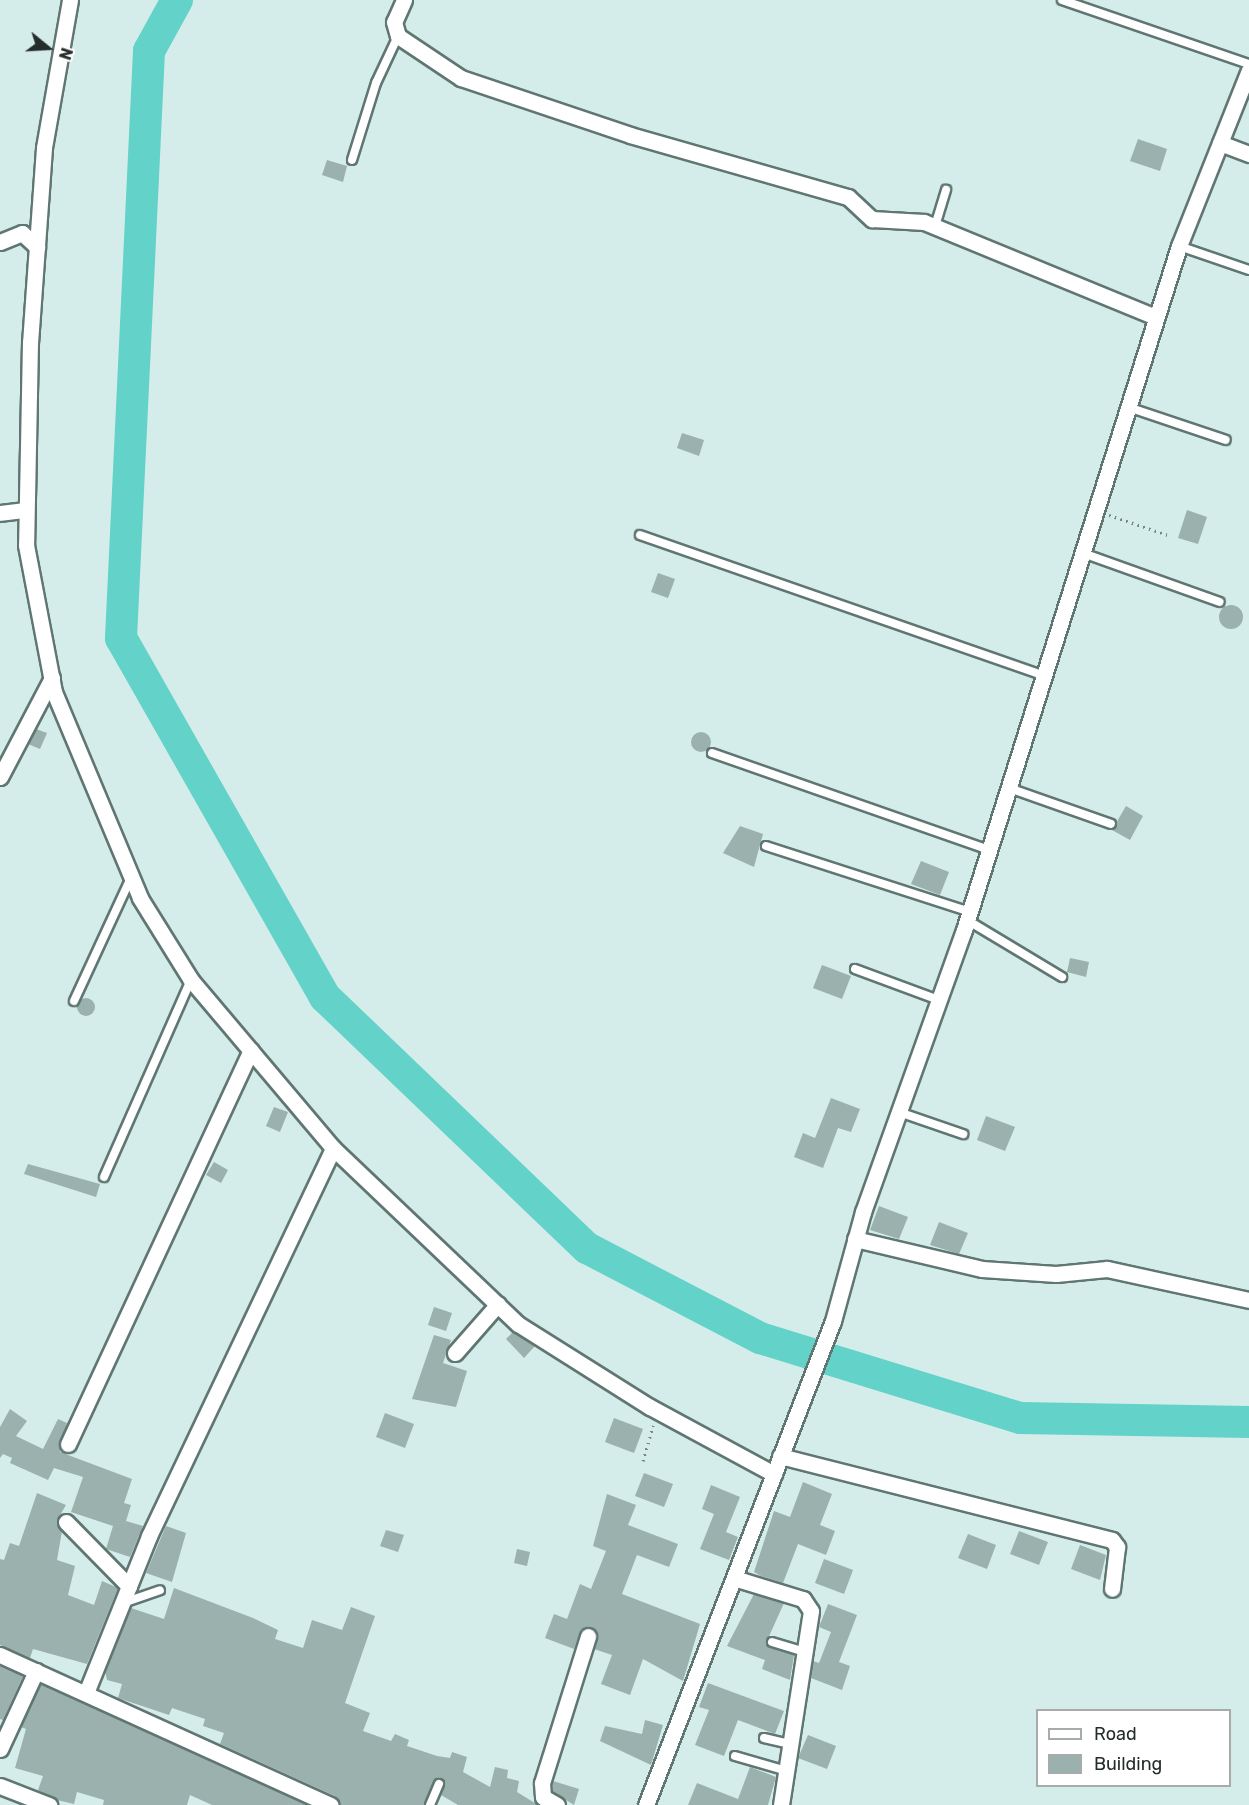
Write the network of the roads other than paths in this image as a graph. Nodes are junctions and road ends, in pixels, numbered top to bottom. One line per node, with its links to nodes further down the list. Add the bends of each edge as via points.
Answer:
1 (70, 0): 14 (street, via 44,148)
2 (404, 0): 4 (street, via 394,22)
3 (1062, 0): 5 (lane)
4 (398, 36): 9 (lane, via 376,83); 11 (street, via 426,59 490,90 848,197 872,219)
5 (1249, 64)
6 (1249, 70): 7 (street)
7 (1220, 143): 8 (street); 13 (street)
8 (1249, 154)
9 (352, 160)
10 (946, 190): 11 (lane)
11 (935, 226): 16 (street)
12 (0, 242): 14 (street, via 22,233)
13 (1179, 246): 15 (lane); 16 (street)
14 (37, 247): 19 (street)
15 (1249, 270)
16 (1156, 317): 17 (street)
17 (1127, 406): 18 (lane); 22 (street)
18 (1226, 440)
19 (24, 510): 20 (street); 25 (street)
20 (0, 513)
21 (640, 535): 24 (lane)
22 (1083, 553): 23 (lane); 24 (street)
23 (1220, 602)
24 (1044, 676): 28 (street)
25 (52, 678): 27 (street); 32 (street, via 98,806)
26 (712, 753): 31 (lane)
27 (0, 777)
28 (1009, 788): 29 (lane); 31 (street)
29 (1111, 825)
30 (766, 846): 33 (lane)
31 (989, 850): 33 (street)
32 (131, 878): 36 (street); 38 (lane)
33 (969, 916): 35 (lane); 37 (street)
34 (855, 969): 37 (lane)
35 (1062, 977)
36 (191, 980): 39 (street); 43 (lane)
37 (939, 1000): 40 (street)
38 (74, 1001)
39 (251, 1050): 42 (street); 48 (street)
40 (899, 1112): 41 (lane); 44 (street)
41 (963, 1134)
42 (333, 1148): 46 (street); 53 (street)
43 (104, 1177)
44 (855, 1239): 45 (street, via 982,1269 1056,1274 1107,1269); 49 (street, via 833,1321)
45 (1249, 1300)
46 (498, 1304): 47 (street); 50 (street, via 518,1324 660,1413)
47 (455, 1353)
48 (68, 1444)
49 (780, 1456): 50 (street); 54 (street, via 1112,1540 1117,1548)
50 (774, 1474): 52 (street)
51 (66, 1522): 53 (street)
52 (737, 1579): 59 (street, via 809,1603); 74 (street, via 705,1645)
53 (129, 1586): 56 (street)
54 (1112, 1589)
55 (160, 1590): 56 (lane)
56 (122, 1604): 62 (street)
57 (588, 1636): 73 (street, via 542,1783 543,1797)
58 (772, 1642): 59 (lane)
59 (805, 1652): 64 (street)
60 (0, 1655): 61 (street)
61 (36, 1671): 62 (street); 65 (street)
62 (86, 1693): 71 (street)
63 (764, 1738): 64 (lane)
64 (793, 1744): 67 (street)
65 (0, 1749)
66 (735, 1756): 67 (lane)
67 (788, 1771): 75 (street)
68 (439, 1784): 72 (lane)
69 (0, 1786): 70 (street)
70 (49, 1805)
71 (331, 1805)
72 (430, 1805)
73 (557, 1805)
74 (646, 1805)
75 (781, 1805)

